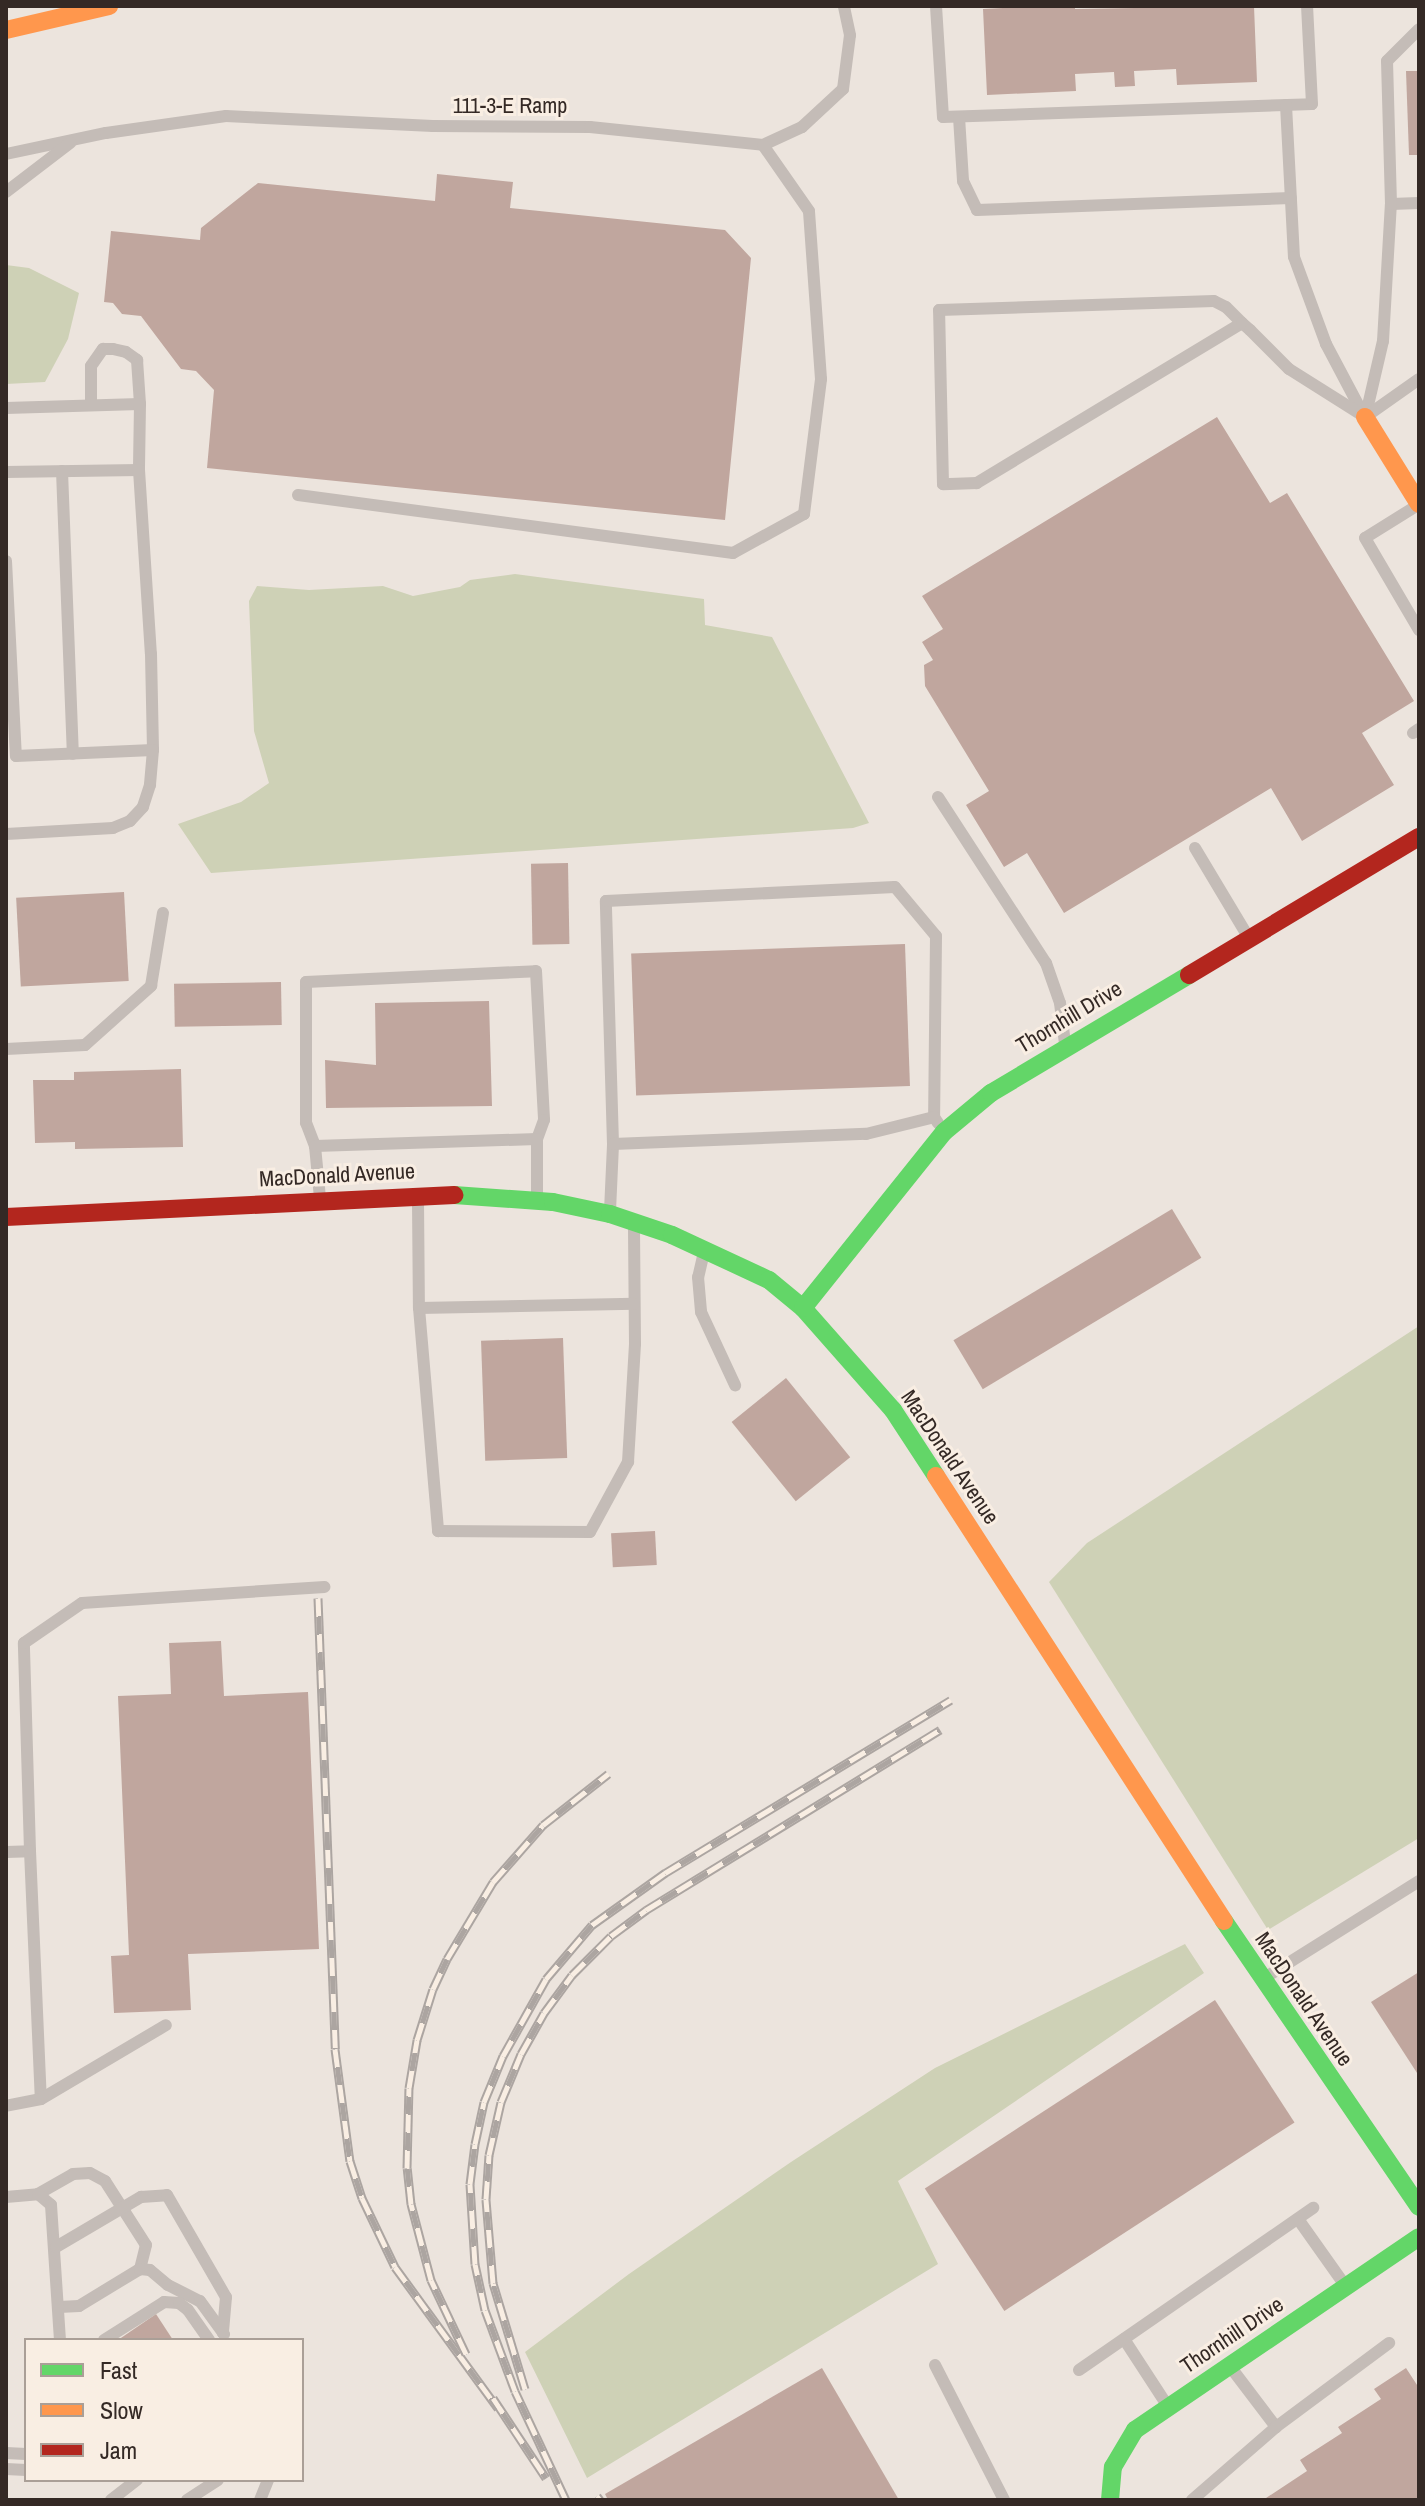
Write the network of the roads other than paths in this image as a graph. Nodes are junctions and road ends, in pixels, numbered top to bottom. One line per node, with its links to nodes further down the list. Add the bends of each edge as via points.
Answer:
1 (109, 6): 6 (main road)
2 (844, 6): 10 (lane, via 850,35 843,89 802,127)
3 (936, 6): 8 (lane, via 943,117)
4 (1307, 6): 7 (lane, via 1312,104)
5 (1419, 29): 15 (lane, via 1387,61)
6 (6, 30)
7 (1286, 105): 8 (lane); 13 (lane)
8 (959, 117): 13 (lane, via 963,181 977,210)
9 (75, 140): 10 (lane, 111-3-E Ramp, via 226,116 590,127); 11 (lane, 111-3-E Ramp); 12 (lane)
10 (763, 145): 25 (lane, via 809,211 821,379 804,514 733,553)
11 (6, 154)
12 (6, 192)
13 (1291, 198): 21 (lane, via 1294,257 1326,344)
14 (1419, 203): 15 (lane)
15 (1391, 204): 21 (lane, via 1383,341)
16 (1242, 323): 16 (lane, via 1214,301 1190,299 939,310 943,484 977,483); 21 (lane, via 1289,369)
17 (1419, 379): 21 (lane)
18 (91, 404): 19 (lane); 19 (lane, via 91,366 103,349 113,349 137,360); 20 (lane)
19 (140, 404): 22 (lane)
20 (6, 408)
21 (1365, 417): 26 (main road)
22 (139, 470): 23 (lane); 29 (lane)
23 (62, 471): 24 (lane); 30 (lane)
24 (6, 472)
25 (298, 495)
26 (1419, 504): 28 (lane, via 1365,538)
27 (6, 561): 30 (lane, via 16,756)
28 (1419, 630)
29 (153, 750): 30 (lane); 32 (lane, via 143,807 130,821 113,828)
30 (73, 754)
31 (938, 797): 37 (lane, via 1046,963 1060,1003)
32 (6, 834)
33 (1419, 837): 36 (main road, Thornhill Drive)
34 (1195, 848): 36 (lane)
35 (163, 913): 38 (lane, via 151,986 85,1045)
36 (1249, 938): 37 (main road, Thornhill Drive)
37 (1065, 1047): 39 (main road, Thornhill Drive)
38 (6, 1049)
39 (939, 1125): 41 (lane, via 866,1134); 41 (lane, via 936,936 895,887 606,901); 52 (main road, Thornhill Drive)
40 (537, 1139): 42 (lane); 42 (lane, via 544,1120 536,971 306,982 306,1123); 45 (lane)
41 (613, 1144): 46 (lane)
42 (315, 1146): 44 (lane)
43 (418, 1194): 44 (main road, MacDonald Avenue); 45 (main road, MacDonald Avenue); 51 (lane)
44 (320, 1200): 47 (main road, MacDonald Avenue)
45 (537, 1200): 46 (main road, MacDonald Avenue)
46 (610, 1214): 48 (main road, MacDonald Avenue)
47 (6, 1217)
48 (634, 1222): 49 (main road, MacDonald Avenue); 50 (lane)
49 (705, 1249): 52 (main road, MacDonald Avenue, via 769,1280); 53 (lane, via 698,1277 701,1312)
50 (634, 1304): 51 (lane); 51 (lane, via 628,1462 590,1532 438,1531)
51 (419, 1308)
52 (803, 1308): 58 (main road, MacDonald Avenue, via 893,1410)
53 (735, 1385)
54 (324, 1587): 55 (lane, via 82,1603 24,1643)
55 (30, 1851): 56 (lane); 60 (lane)
56 (6, 1852)
57 (1419, 1881): 58 (lane)
58 (1262, 1980): 64 (main road, MacDonald Avenue)
59 (166, 2025): 60 (lane)
60 (41, 2099): 61 (lane)
61 (6, 2106)
62 (38, 2194): 63 (lane); 65 (lane, via 73,2174 90,2173 105,2181); 69 (lane, via 51,2205)
63 (6, 2197)
64 (1419, 2207)
65 (123, 2208): 69 (lane); 70 (lane, via 146,2245); 73 (lane, via 141,2197 167,2195 226,2297)
66 (1313, 2208): 67 (lane)
67 (1298, 2219): 71 (lane); 77 (lane)
68 (1419, 2237): 71 (main road, Thornhill Drive)
69 (56, 2247): 72 (lane)
70 (140, 2269): 72 (lane, via 79,2306); 73 (lane, via 200,2301)
71 (1345, 2287): 80 (main road, Thornhill Drive)
72 (59, 2307): 74 (lane)
73 (226, 2337)
74 (60, 2338)
75 (107, 2338): 76 (lane, via 164,2302 188,2310)
76 (208, 2338)
77 (1124, 2339): 81 (lane); 82 (lane)
78 (1389, 2343): 83 (lane)
79 (935, 2365): 88 (lane)
80 (1230, 2366): 82 (main road, Thornhill Drive); 83 (lane)
81 (1079, 2370)
82 (1168, 2408): 89 (main road, Thornhill Drive, via 1135,2430 1113,2467)
83 (1276, 2427): 90 (lane)
84 (134, 2482): 86 (lane)
85 (215, 2482): 87 (lane)
86 (111, 2500)
87 (187, 2500)
88 (1004, 2500)
89 (1110, 2500)
90 (1192, 2500)

